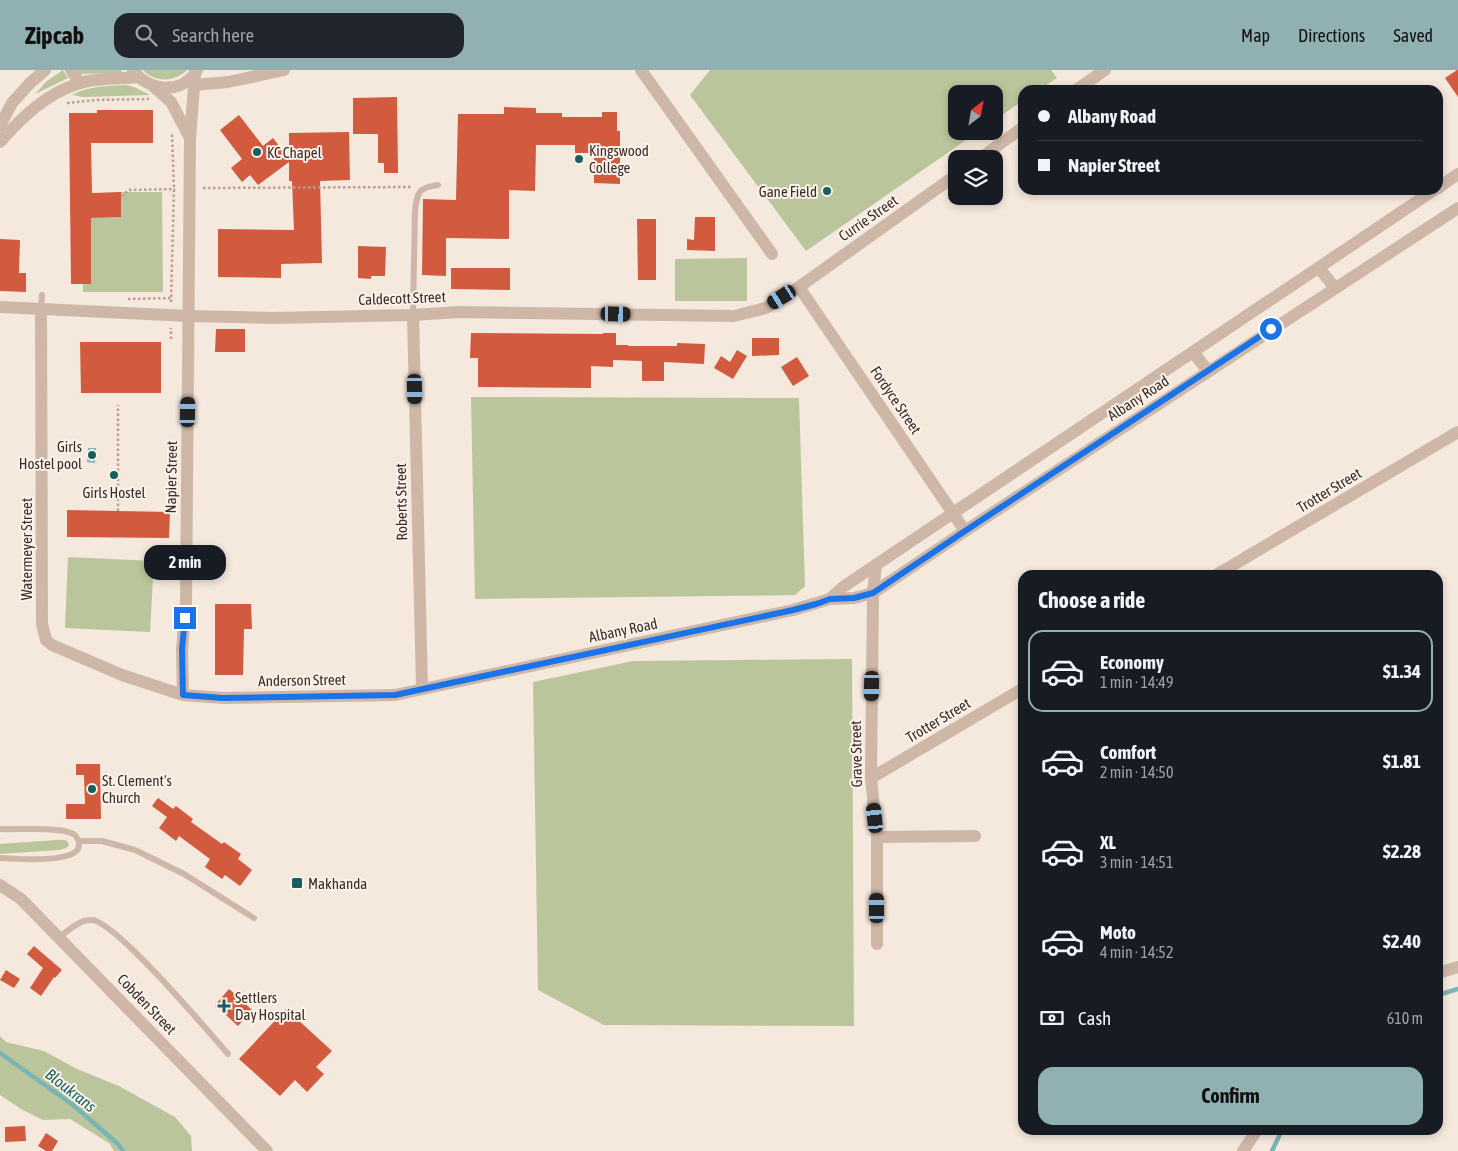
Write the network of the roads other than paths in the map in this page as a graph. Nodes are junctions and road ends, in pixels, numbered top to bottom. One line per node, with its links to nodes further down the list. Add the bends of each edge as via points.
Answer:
1 (45, 70): 11 (street, via 12,103)
2 (71, 70): 8 (street)
3 (284, 70): 7 (street, via 228,82)
4 (641, 70): 22 (street)
5 (1103, 71): 9 (street)
6 (135, 73): 8 (street); 10 (street, Napier Street)
7 (195, 76): 10 (street, via 184,84); 13 (street, Napier Street)
8 (80, 83): 14 (street, via 41,103)
9 (1083, 85)
10 (154, 87): 13 (street, Napier Street, via 171,102)
11 (0, 126)
12 (1018, 131): 15 (street)
13 (190, 138): 30 (street, Napier Street)
14 (0, 142)
15 (992, 150)
16 (1455, 180): 19 (street)
17 (948, 181): 24 (street, Currie Street)
18 (438, 185): 29 (lane, via 425,187 417,196 414,210)
19 (1443, 186)
20 (1427, 195): 23 (street, Albany Road)
21 (1458, 208): 25 (street, Albany Road)
22 (772, 254)
23 (1318, 268): 25 (street); 31 (street, Albany Road)
24 (799, 287): 29 (street, Caldecott Street, via 766,308 734,316 459,312); 34 (street, Fordyce Street)
25 (1334, 288): 32 (street, Albany Road)
26 (42, 295): 28 (lane)
27 (0, 307): 28 (street, Caldecott Street)
28 (41, 308): 30 (street, Caldecott Street); 42 (street, Watermeyer Street, via 42,624 46,640 122,675)
29 (413, 315): 30 (street, Caldecott Street); 40 (street, Roberts Street)
30 (189, 316): 42 (street, Napier Street)
31 (1193, 352): 32 (street); 34 (street, Albany Road)
32 (1208, 371): 35 (street, Albany Road)
33 (1458, 432): 37 (street, Trotter Street)
34 (953, 513): 35 (street, Fordyce Street); 36 (street, Albany Road)
35 (965, 531): 38 (street, Albany Road)
36 (876, 564): 38 (street, Grave Street); 39 (street, Albany Road)
37 (1224, 570)
38 (873, 593): 39 (street, Albany Road); 43 (street, Grave Street)
39 (830, 599): 40 (street, Albany Road, via 793,610)
40 (422, 689): 42 (street, Anderson Street, via 395,695 223,698)
41 (1018, 691): 43 (street, Trotter Street)
42 (183, 695)
43 (871, 778): 46 (street, Grave Street)
44 (0, 830): 47 (lane, via 70,832)
45 (975, 836): 46 (street)
46 (877, 837): 52 (street, Grave Street)
47 (79, 841): 48 (lane, via 78,849 72,854 57,858); 50 (lane, via 102,841 135,850 184,874)
48 (0, 858)
49 (0, 884): 51 (street, Cobden Street, via 21,899)
50 (254, 918)
51 (59, 938): 55 (lane, via 86,920 104,924 136,953); 57 (street, Cobden Street)
52 (877, 944)
53 (1458, 967): 54 (street)
54 (1443, 972)
55 (228, 1054)
56 (1254, 1135): 58 (street)
57 (267, 1151)
58 (1243, 1151)

